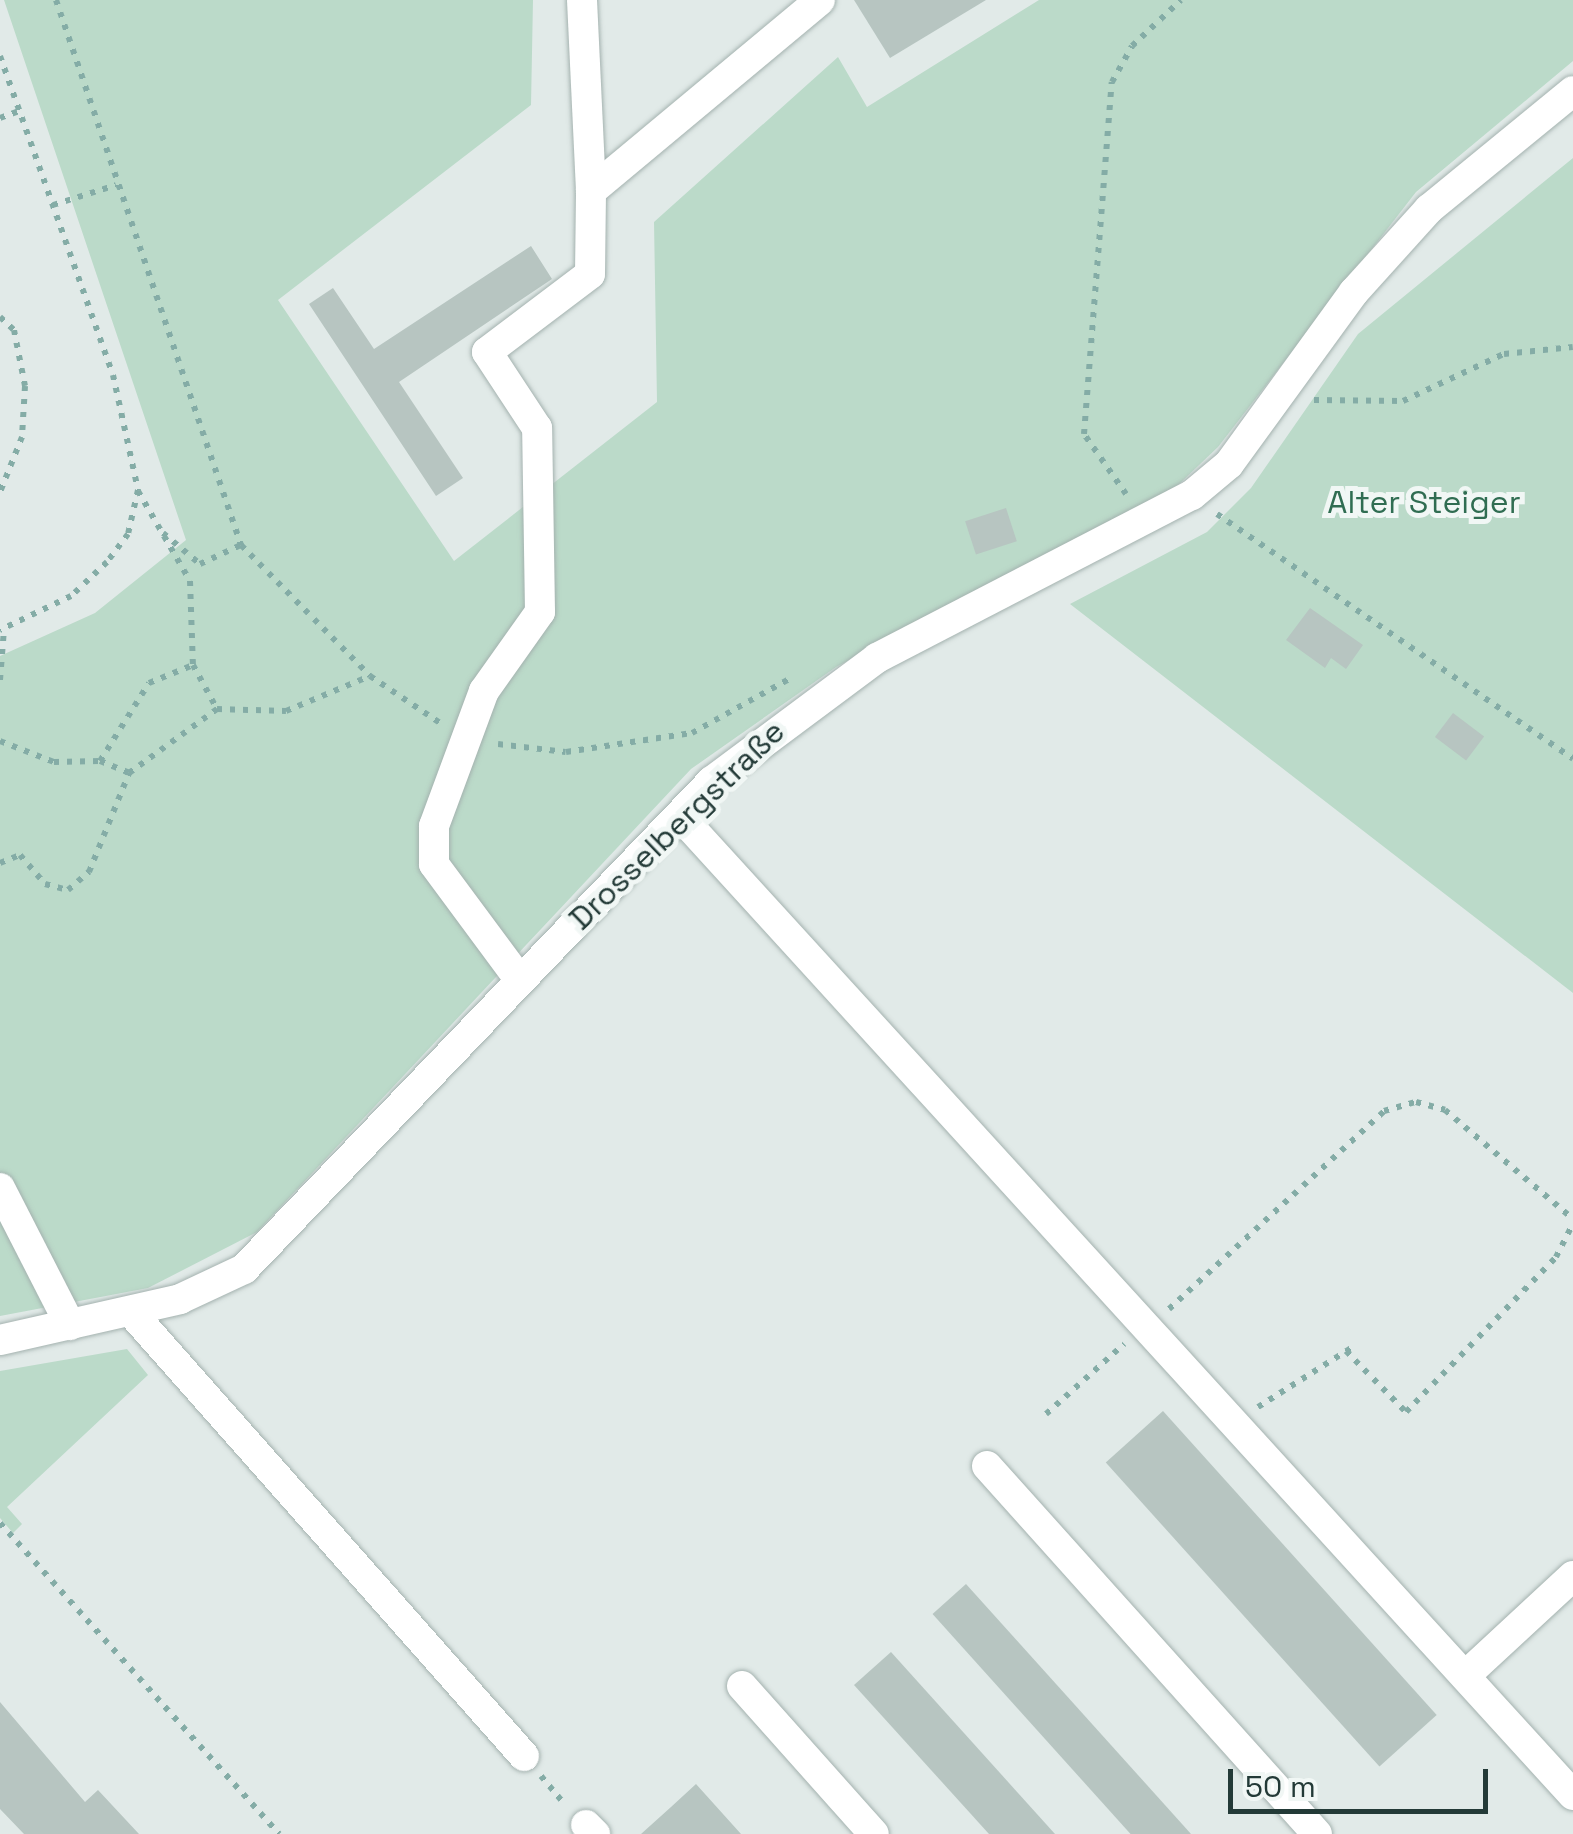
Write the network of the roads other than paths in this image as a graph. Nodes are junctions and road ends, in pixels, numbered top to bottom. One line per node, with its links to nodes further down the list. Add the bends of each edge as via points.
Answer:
1 (582, 0): 4 (street)
2 (820, 0): 4 (street)
3 (1573, 92): 5 (street, Drosselbergstraße, via 1429,209 1354,292 1256,429 1192,495 877,658 789,716)
4 (591, 191): 6 (street, via 590,274 487,352 537,428 540,612 484,691 434,826 434,864)
5 (680, 816): 6 (street, Drosselbergstraße); 13 (street)
6 (519, 980): 8 (street, Drosselbergstraße, via 279,1239 205,1289)
7 (0, 1188): 9 (street)
8 (131, 1312): 9 (street, Drosselbergstraße); 15 (street)
9 (70, 1325): 10 (street, Drosselbergstraße)
10 (0, 1340)
11 (987, 1466): 18 (street)
12 (1573, 1576): 13 (street)
13 (1465, 1676): 16 (street)
14 (742, 1686): 17 (street)
15 (524, 1756)
16 (1573, 1795)
17 (874, 1834)
18 (1317, 1834)

